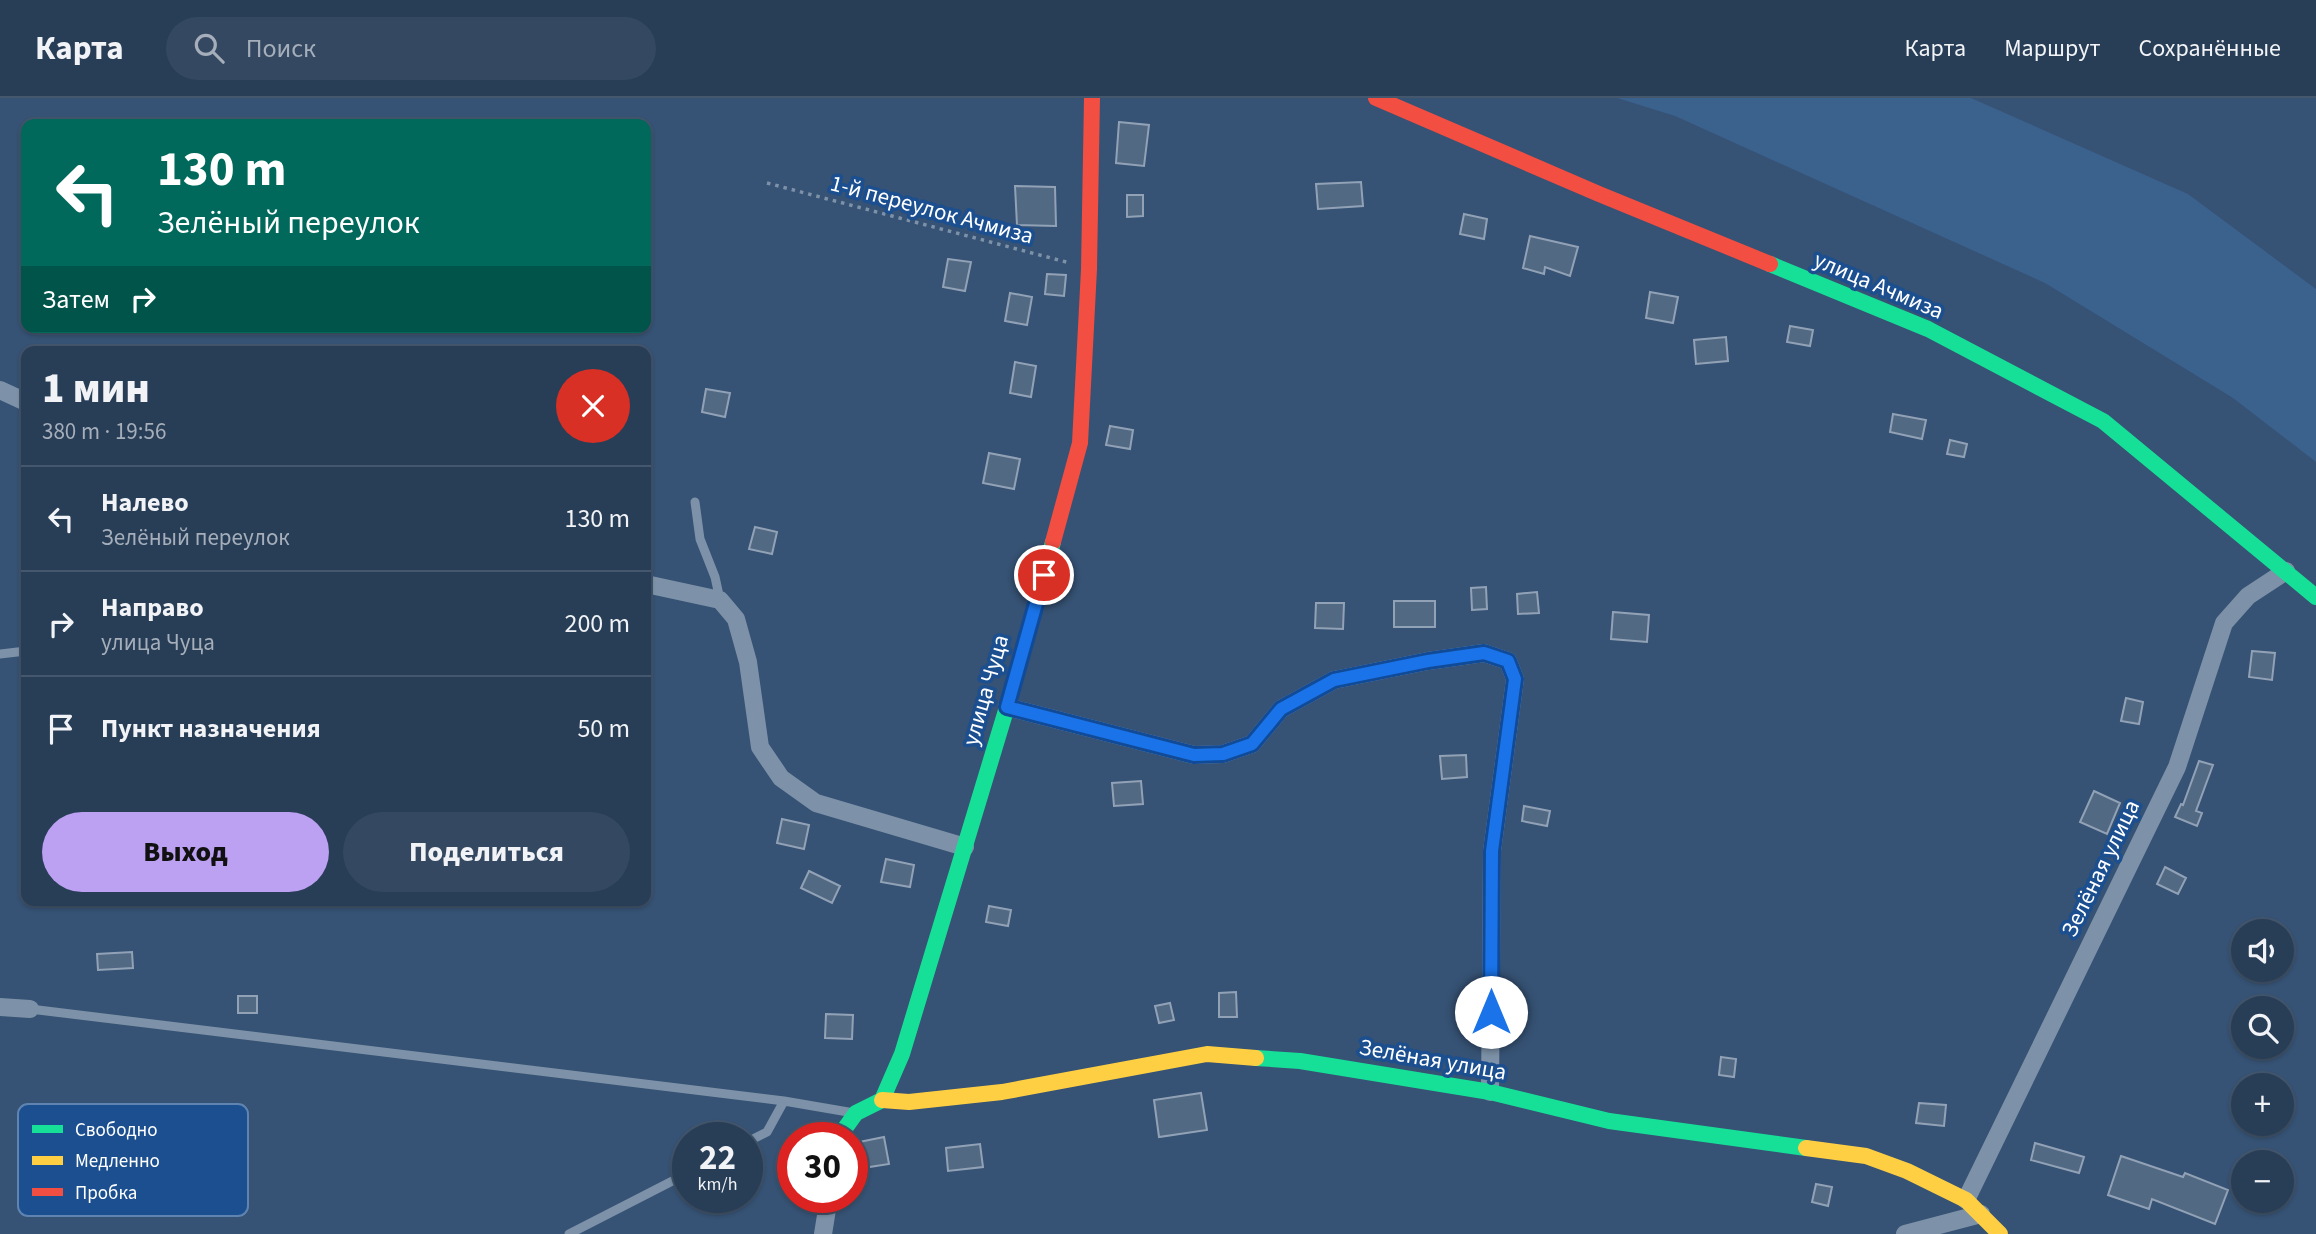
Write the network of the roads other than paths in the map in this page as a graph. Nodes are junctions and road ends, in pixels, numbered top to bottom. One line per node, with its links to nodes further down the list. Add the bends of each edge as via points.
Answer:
1 (1092, 98): 12 (street, улица Чуца, via 1080,443)
2 (1376, 98): 6 (street, улица Ачмиза, via 1928,329 2103,421)
3 (0, 390): 4 (street)
4 (21, 400)
5 (695, 502): 9 (lane, via 700,539)
6 (2286, 571): 8 (street, улица Ачмиза); 23 (street, Зелёная улица, via 2248,596 2224,623 2177,767)
7 (651, 585): 9 (street)
8 (2316, 597)
9 (720, 600): 13 (street, via 736,619 748,662 760,747 781,778 816,803)
10 (21, 652): 11 (lane)
11 (0, 654)
12 (1007, 707): 13 (street, улица Чуца); 16 (street, via 1194,755 1223,754 1252,744 1281,709 1334,680 1484,653 1508,661 1515,679 1492,851)
13 (965, 847): 17 (street, улица Чуца, via 902,1054)
14 (0, 1007): 15 (street)
15 (30, 1009): 18 (lane)
16 (1490, 1092): 17 (street, Зелёная улица, via 1300,1061 1208,1054 1002,1092 908,1102); 23 (street, Зелёная улица, via 1609,1121 1866,1156)
17 (882, 1100): 19 (street)
18 (784, 1101): 19 (lane); 21 (lane)
19 (856, 1113): 20 (street)
20 (850, 1122)
21 (763, 1134)
22 (672, 1181): 26 (lane)
23 (1966, 1200): 25 (street, Зелёная улица)
24 (826, 1213): 27 (street)
25 (1980, 1214): 28 (street); 29 (street, Зелёная улица)
26 (569, 1234)
27 (823, 1234)
28 (1905, 1234)
29 (2000, 1234)

